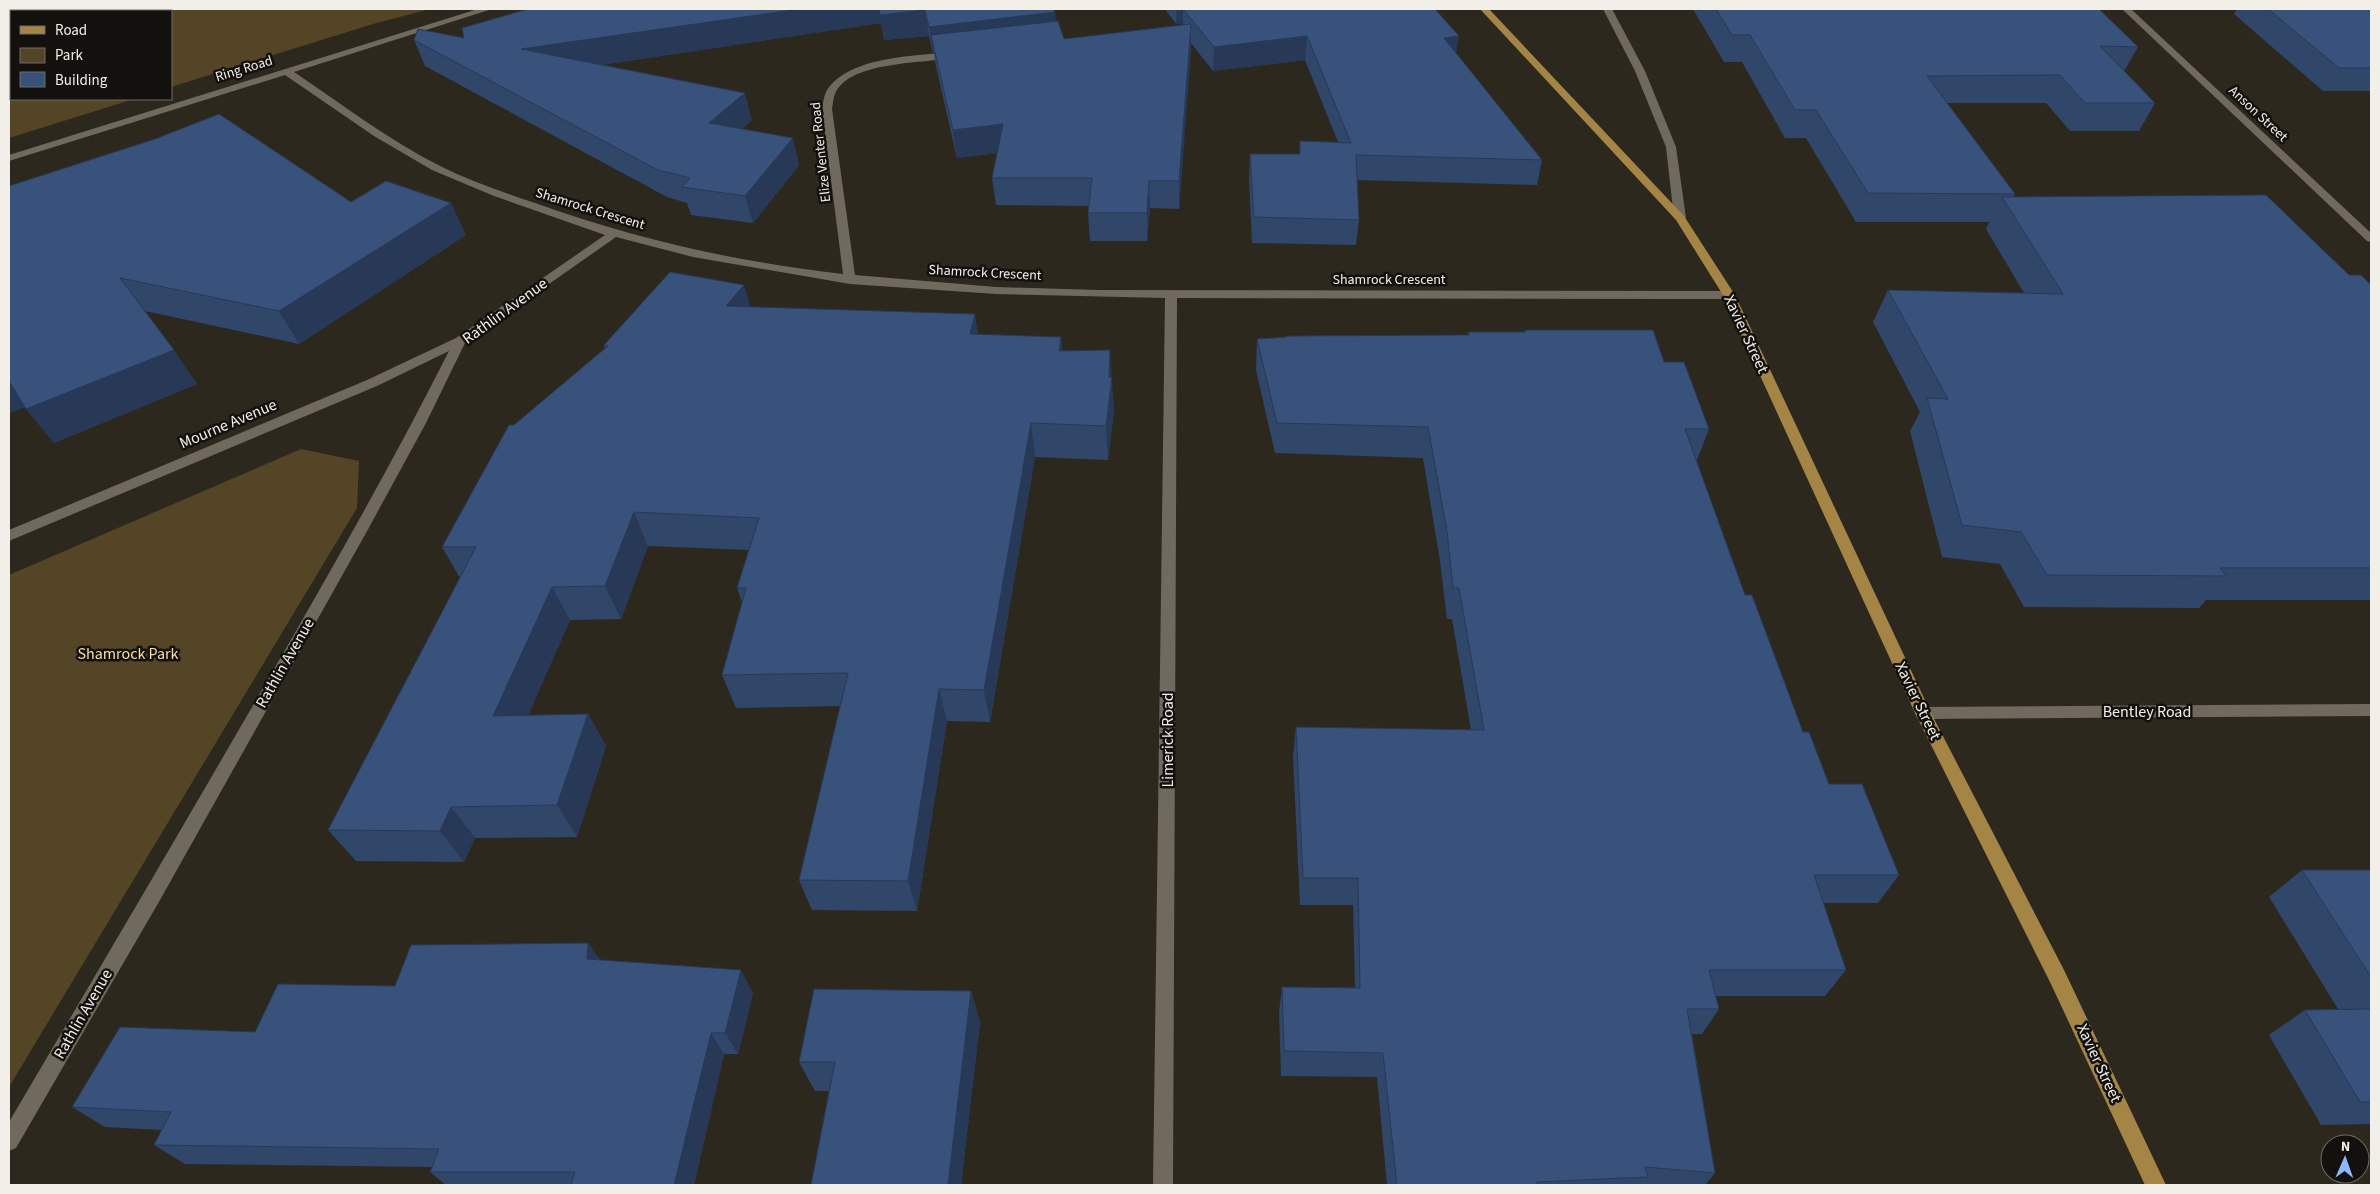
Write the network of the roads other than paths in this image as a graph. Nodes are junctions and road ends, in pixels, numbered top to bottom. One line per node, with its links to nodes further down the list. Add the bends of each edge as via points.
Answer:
1 (487, 9): 6 (street, Ring Road)
2 (1484, 9): 8 (main road, Xavier Street)
3 (1607, 9): 8 (street, Xavier Street, via 1640,72 1671,147)
4 (2126, 9): 10 (street, Anson Street)
5 (966, 54): 11 (street, Elize Venter Road, via 875,66 843,77 830,89 826,98 827,109)
6 (285, 71): 7 (street, Ring Road); 9 (street, Shamrock Crescent, via 359,122 437,168 525,205)
7 (9, 158)
8 (1680, 218): 13 (main road, Xavier Street)
9 (612, 235): 11 (street, Shamrock Crescent, via 726,261); 14 (street, Rathlin Avenue)
10 (2371, 239)
11 (850, 280): 12 (street, Shamrock Crescent, via 1065,293)
12 (1171, 295): 13 (street, Shamrock Crescent); 19 (street, Limerick Road)
13 (1728, 295): 17 (main road, Xavier Street)
14 (460, 341): 15 (street, Mourne Avenue, via 372,382); 18 (street, Rathlin Avenue, via 359,533)
15 (9, 536)
16 (2371, 710): 17 (street, Bentley Road)
17 (1923, 713): 20 (main road, Xavier Street, via 2057,976)
18 (9, 1142)
19 (1163, 1185)
20 (2156, 1185)

